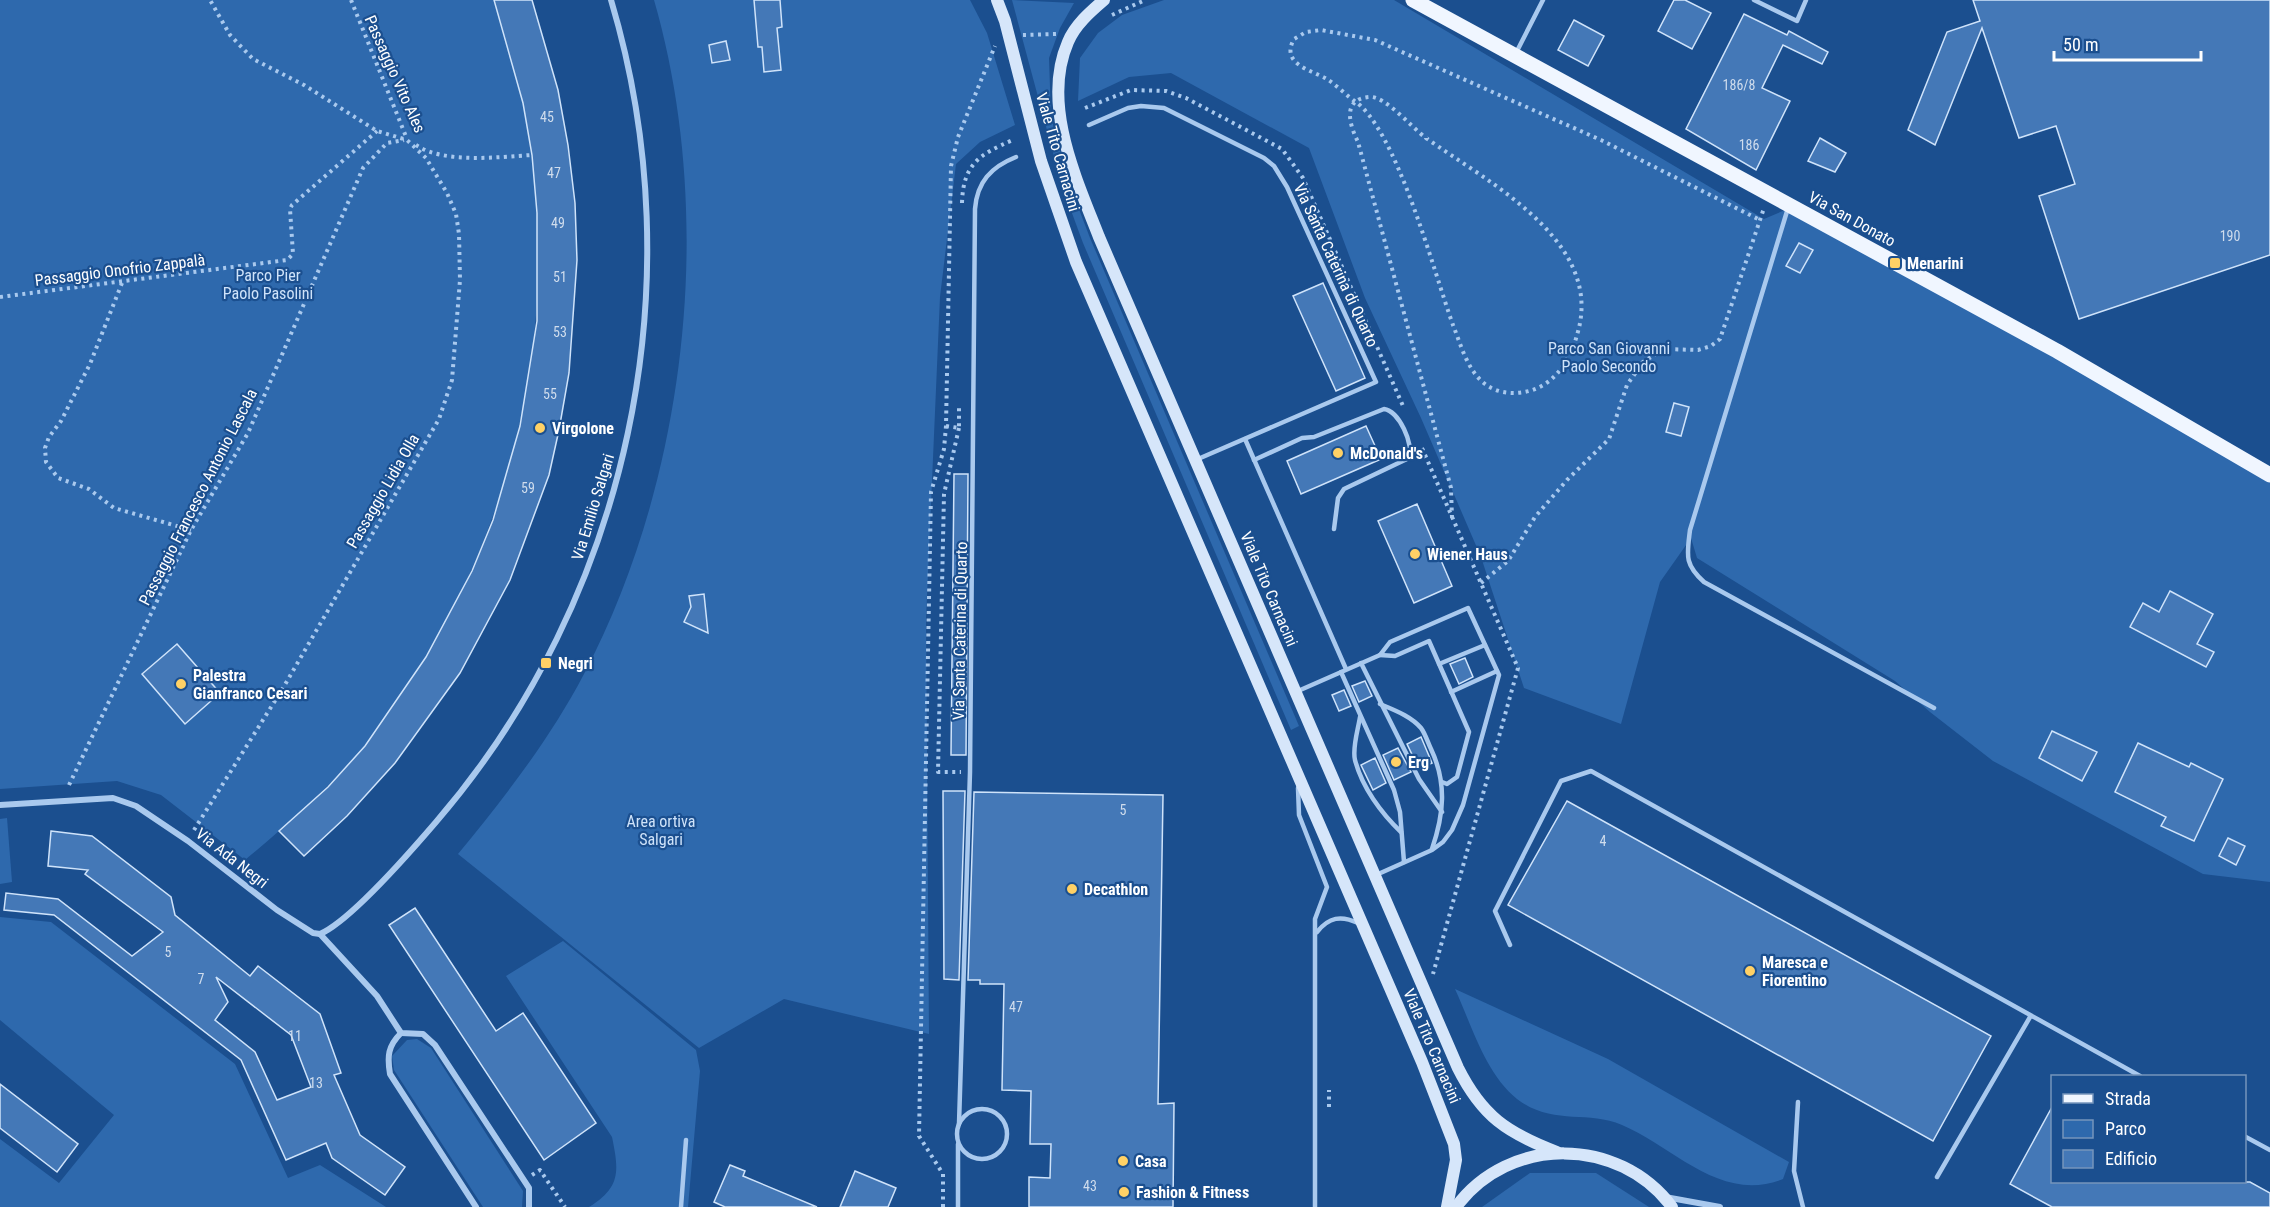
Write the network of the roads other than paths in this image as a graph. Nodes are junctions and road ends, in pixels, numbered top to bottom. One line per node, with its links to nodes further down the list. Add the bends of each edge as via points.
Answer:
1 (611, 0): 38 (street, Via Emilio Salgari, via 637,112 647,211 647,265 635,405 601,534 572,610 546,663 489,754 421,839 338,923)
2 (997, 0): 28 (main road, Viale Tito Carnacini, via 1056,211)
3 (1104, 0): 13 (main road, Viale Tito Carnacini, via 1071,36 1059,67 1063,132 1099,237)
4 (1413, 0): 8 (main road, Via San Donato)
5 (1543, 0): 8 (lane)
6 (1754, 0): 7 (lane, via 1797,21)
7 (1806, 0)
8 (1515, 56): 11 (main road, Via San Donato)
9 (1089, 125): 12 (lane, Via Santa Caterina di Quarto, via 1128,108 1164,108 1264,158 1282,176 1376,382)
10 (1016, 157): 44 (lane, Via Santa Caterina di Quarto, via 988,174 976,195 970,772)
11 (1789, 205): 15 (main road, Via San Donato, via 2057,351); 26 (lane, via 1690,530 1687,555 1691,570 1704,582)
12 (1245, 439): 13 (lane, Via Santa Caterina di Quarto); 14 (lane)
13 (1195, 460): 23 (main road, Viale Tito Carnacini)
14 (1254, 460): 16 (lane, via 1302,438 1390,410 1410,446 1409,458 1344,489 1338,498); 21 (lane)
15 (2270, 475)
16 (1334, 529)
17 (1485, 645): 18 (lane, via 1468,608 1390,642); 20 (lane); 22 (lane)
18 (1380, 654): 19 (lane); 20 (lane, via 1395,656 1429,641)
19 (1361, 663): 21 (lane); 25 (lane)
20 (1439, 664): 24 (lane)
21 (1343, 671): 23 (lane); 27 (lane)
22 (1497, 671): 24 (lane); 33 (lane, via 1463,805 1452,830)
23 (1295, 692): 35 (main road, Viale Tito Carnacini)
24 (1451, 692): 29 (lane, via 1469,732 1457,777 1447,784)
25 (1380, 704): 29 (lane, via 1402,713 1421,728); 31 (lane, via 1419,779)
26 (1934, 708)
27 (1360, 715): 32 (lane, via 1394,789); 32 (lane, via 1354,759 1373,798)
28 (1298, 776): 36 (main road, Viale Tito Carnacini); 37 (lane, via 1299,815 1327,887 1315,919)
29 (1442, 782): 31 (lane)
30 (0, 806): 38 (street, Via Ada Negri, via 113,798 136,806 277,910)
31 (1442, 812): 33 (lane)
32 (1402, 833): 34 (lane)
33 (1432, 850): 34 (lane)
34 (1404, 862): 35 (lane)
35 (1375, 876): 49 (main road, Viale Tito Carnacini, via 1458,1068 1483,1109 1512,1132)
36 (1363, 925): 37 (lane, via 1347,917 1332,919); 57 (main road, Viale Tito Carnacini, via 1454,1144 1456,1160)
37 (1317, 932): 56 (lane)
38 (320, 934): 41 (street, Via Ada Negri, via 377,996)
39 (1510, 945): 40 (lane, via 1495,910 1561,781 1591,771)
40 (2030, 1017): 42 (lane); 50 (lane)
41 (401, 1033): 52 (street, via 387,1055 390,1074); 53 (street, via 423,1034 435,1045 529,1188)
42 (2136, 1075)
43 (1798, 1102): 60 (lane, via 1794,1171)
44 (959, 1124): 47 (lane); 47 (lane, via 970,1111 987,1109 1001,1116 1008,1130 1000,1152 986,1159 969,1155)
45 (2246, 1137): 48 (lane)
46 (686, 1140): 54 (lane)
47 (958, 1142): 55 (lane)
48 (2270, 1150)
49 (1557, 1152): 51 (main road, via 1620,1164 1650,1182); 58 (main road, via 1528,1156 1486,1176)
50 (1936, 1177)
51 (1668, 1202): 59 (street)
52 (476, 1207)
53 (529, 1207)
54 (681, 1207)
55 (958, 1207)
56 (1315, 1207)
57 (1447, 1207)
58 (1456, 1207)
59 (1720, 1207)
60 (1803, 1207)

